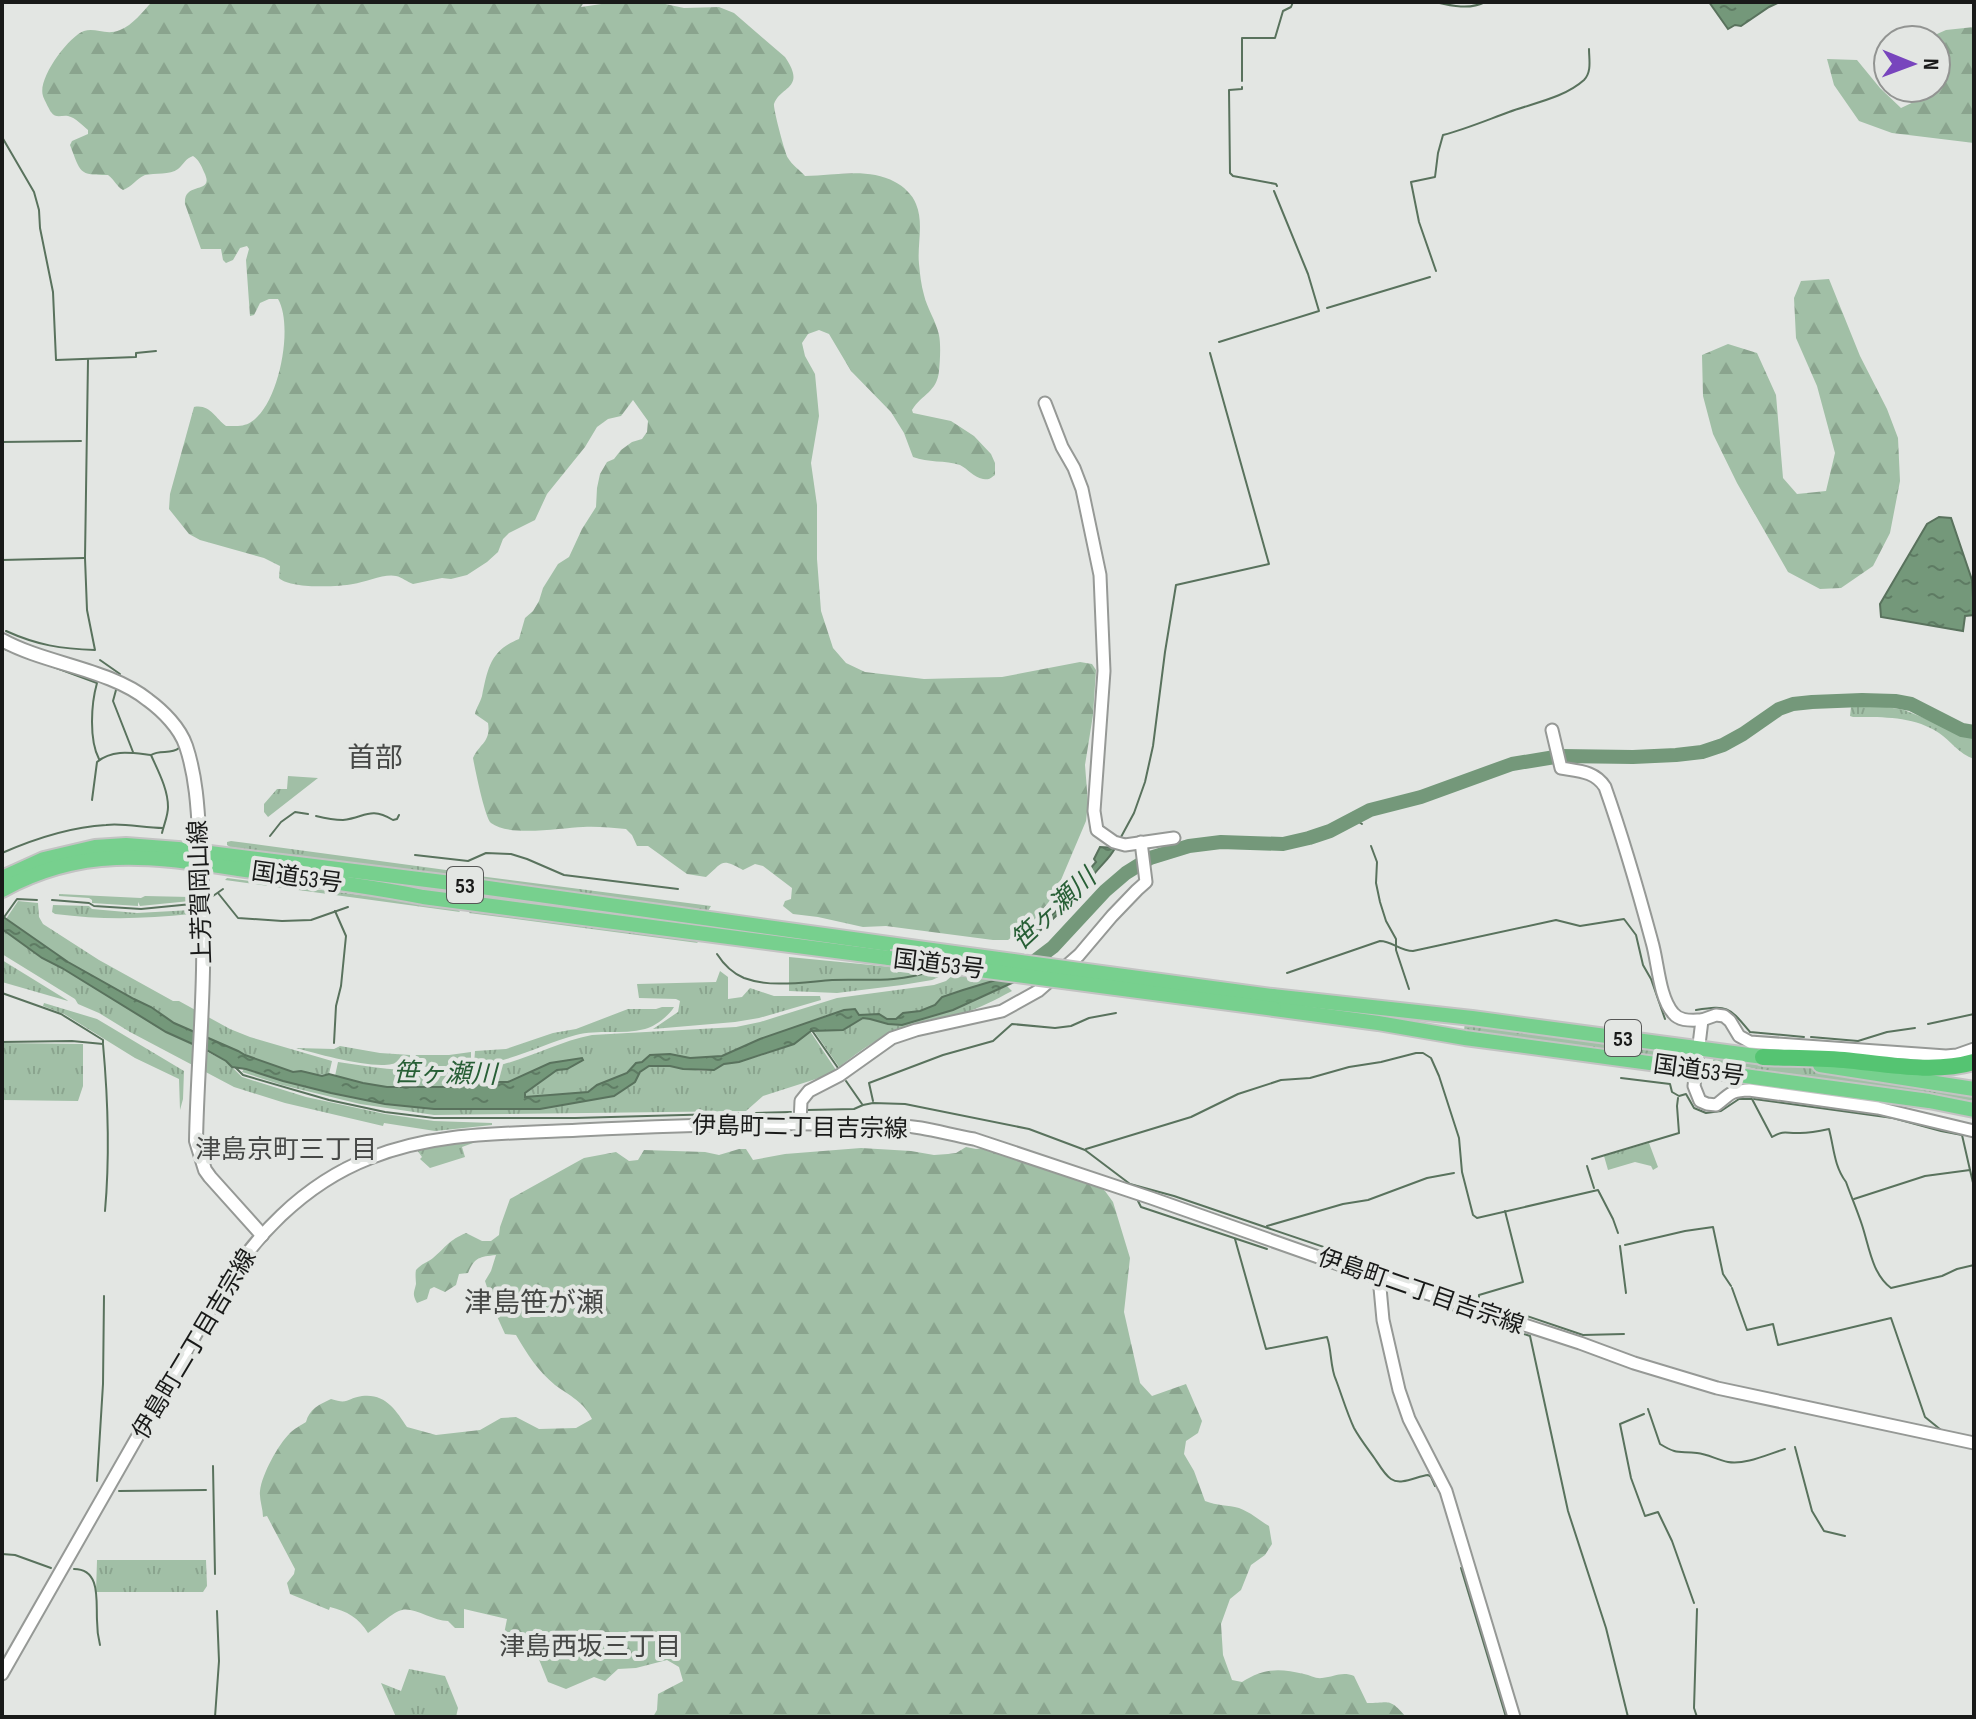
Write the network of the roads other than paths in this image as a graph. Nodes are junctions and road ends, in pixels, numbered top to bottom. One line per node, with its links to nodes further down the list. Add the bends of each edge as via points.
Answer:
1 (1045, 403): 5 (street, via 1082,489 1100,575 1104,671 1097,830 1117,843)
2 (2, 640): 6 (main road, 上芳賀岡山線, via 129,688 166,715 186,742 190,758)
3 (1552, 730): 9 (street, via 1561,768 1599,777 1605,787 1670,1009 1676,1017)
4 (1174, 838): 5 (street)
5 (1141, 845): 17 (street, via 1146,882 1038,991 1002,1011 892,1038 809,1091 801,1101)
6 (200, 857): 7 (highway, 国道53号 / 53, via 126,845 95,847 44,859); 8 (highway, 国道53号 / 53, bridge, via 787,929); 8 (highway, 国道53号 / 53, bridge, via 222,867 437,899); 19 (main road, 上芳賀岡山線, via 203,933 196,1141 214,1183)
7 (6, 884)
8 (1273, 1002): 10 (highway, 国道53号 / 53, via 1487,1019); 14 (highway, 国道53号 / 53, via 1465,1038)
9 (1702, 1020): 10 (street); 11 (street, via 1724,1016 1750,1042 1946,1056)
10 (1699, 1049): 12 (highway, 国道53号 / 53); 14 (street)
11 (1974, 1049)
12 (1763, 1057): 13 (highway, via 1930,1067); 15 (highway, 国道53号 / 53)
13 (1974, 1062)
14 (1696, 1069): 16 (highway, 国道53号 / 53); 18 (street, via 1696,1095 1707,1104 1716,1105 1735,1090 1749,1090 1878,1108)
15 (1974, 1089)
16 (1974, 1110)
17 (800, 1123): 19 (street, 伊島町二丁目吉宗線, via 480,1134 409,1145 369,1158 318,1185); 20 (street, 伊島町二丁目吉宗線, via 918,1127 974,1139)
18 (1974, 1131)
19 (262, 1235): 22 (street, 伊島町二丁目吉宗線, via 210,1308)
20 (1379, 1277): 21 (street, 伊島町二丁目吉宗線, via 1717,1388); 23 (street, via 1399,1390 1445,1488)
21 (1974, 1443)
22 (2, 1674)
23 (1514, 1717)

